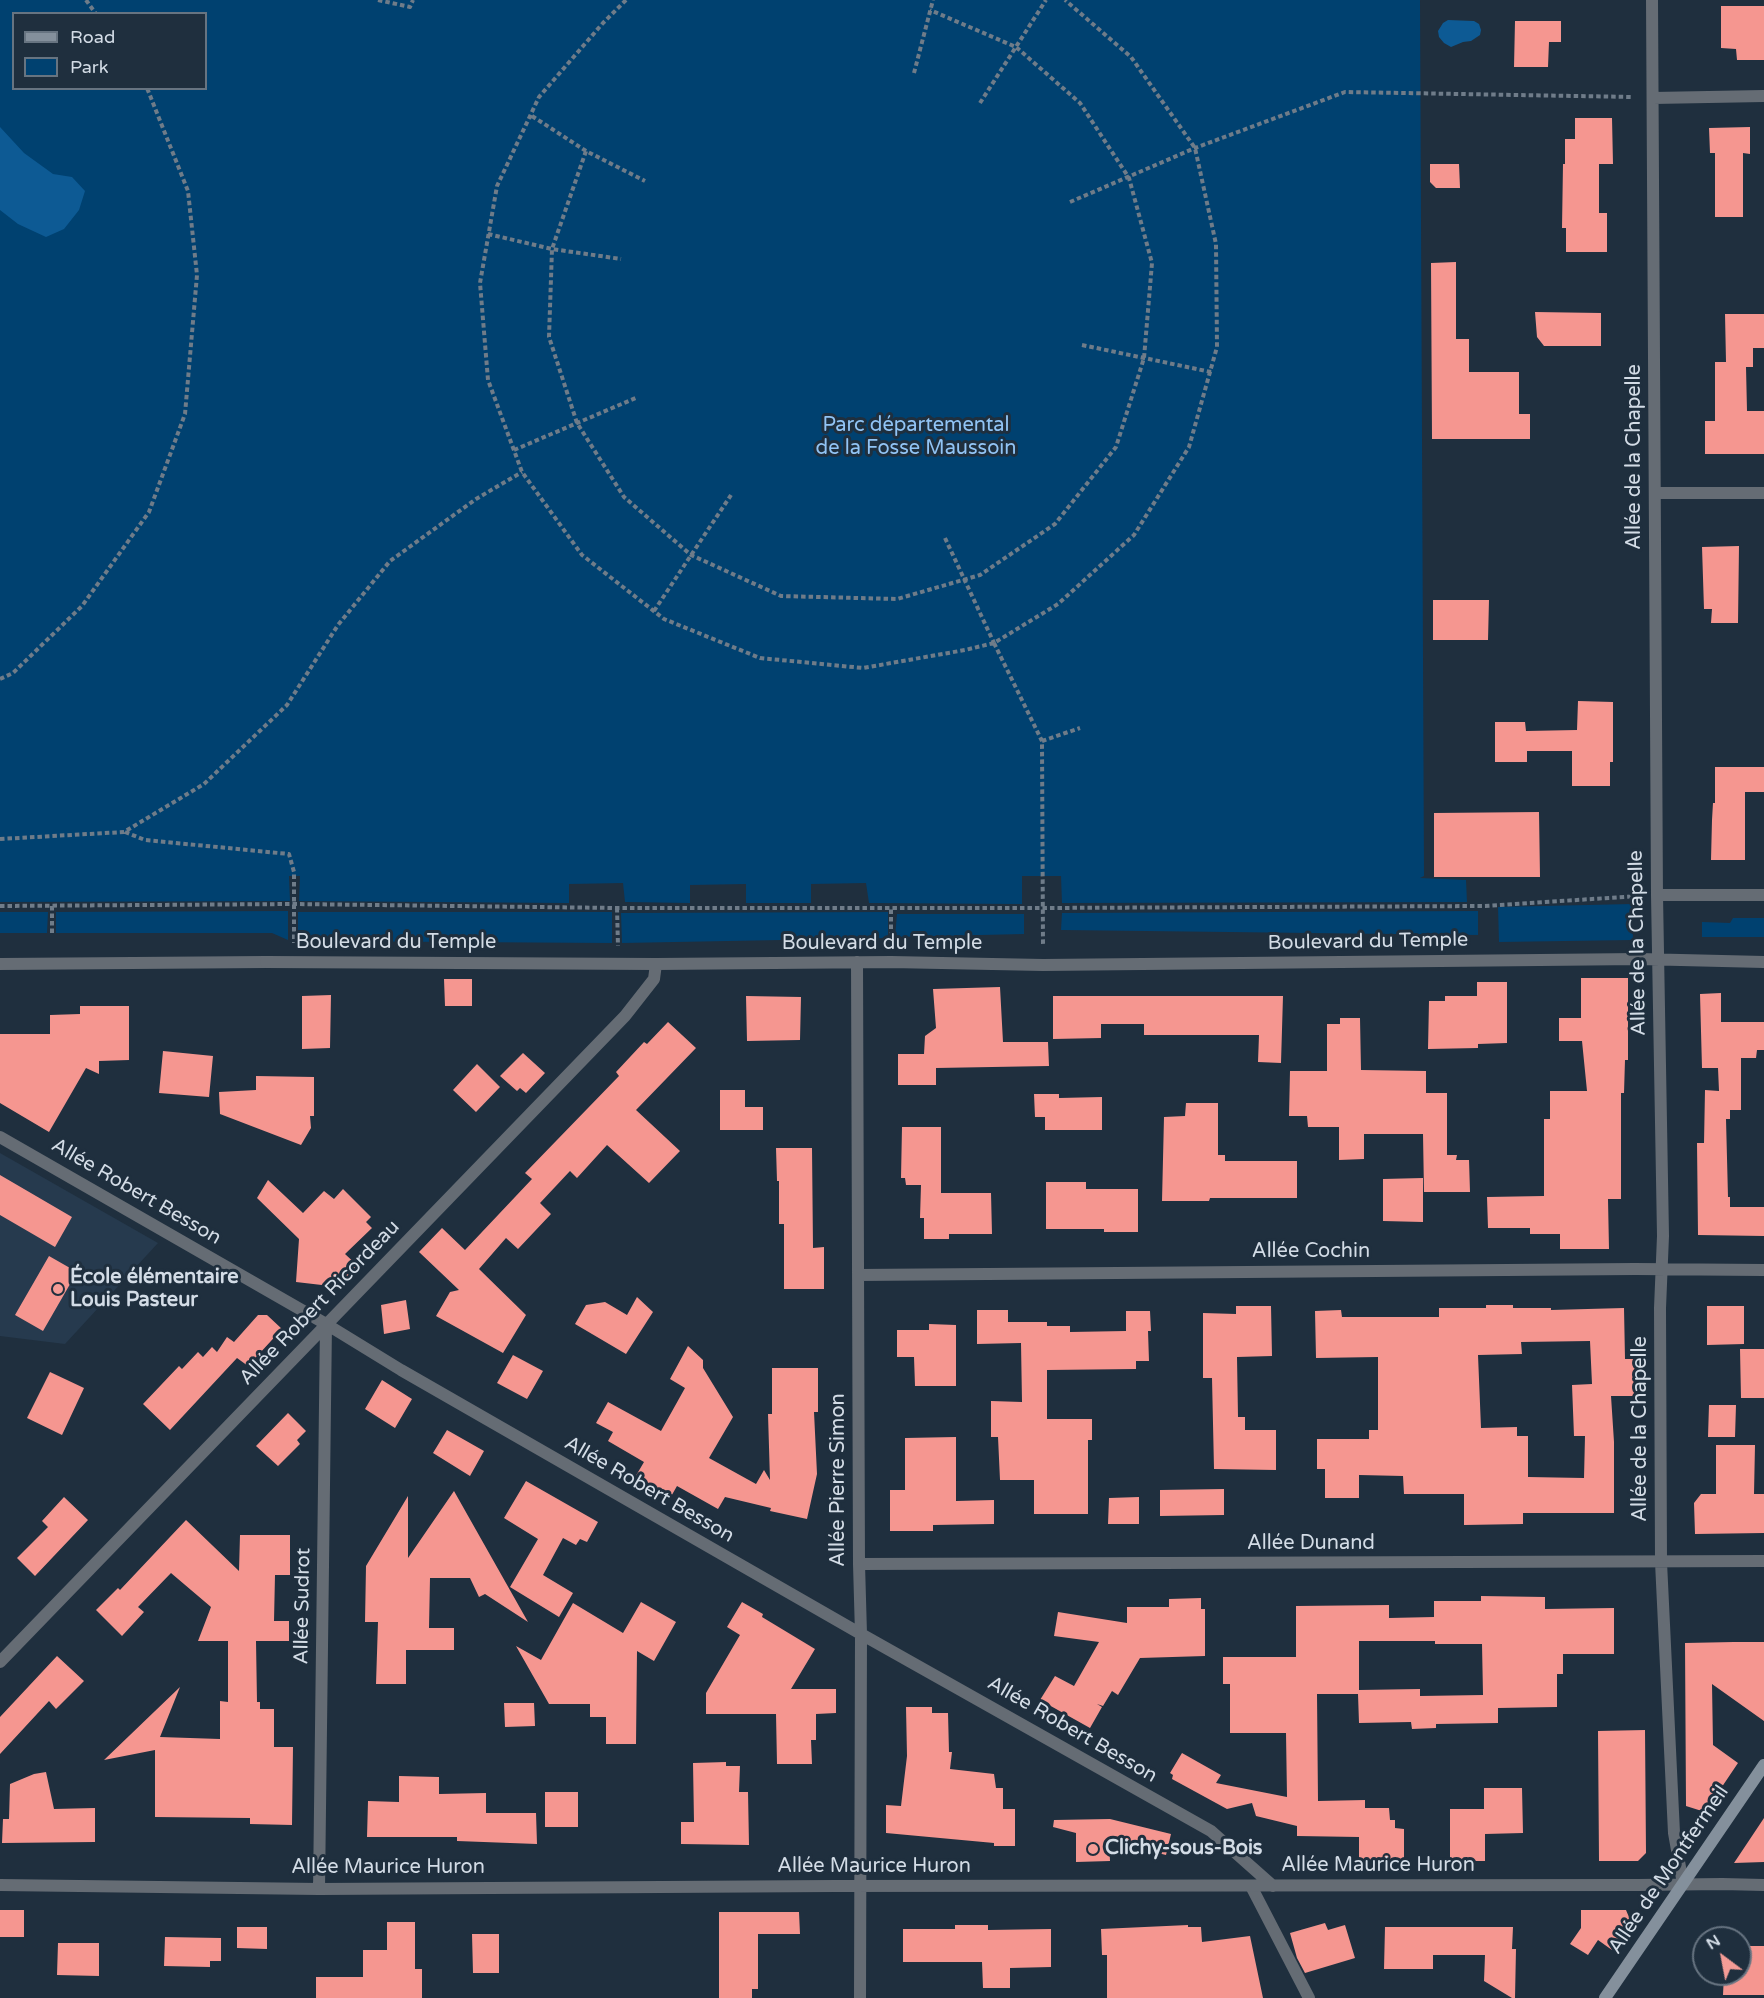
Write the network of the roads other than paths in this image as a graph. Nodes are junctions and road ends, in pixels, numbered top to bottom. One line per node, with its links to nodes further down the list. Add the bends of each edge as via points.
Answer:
1 (1652, 0): 3 (street, Allée de la Chapelle)
2 (1764, 96): 3 (street)
3 (1653, 98): 5 (street, Allée de la Chapelle)
4 (1764, 493): 5 (street)
5 (1655, 494): 6 (street, Allée de la Chapelle)
6 (1657, 895): 7 (street); 8 (street, Allée de la Chapelle)
7 (1764, 895)
8 (1658, 960): 9 (street, Boulevard du Temple, via 1043,965); 10 (street, Boulevard du Temple); 14 (street, Allée de la Chapelle)
9 (857, 962): 12 (street, Boulevard du Temple); 16 (street, Allée Pierre Simon)
10 (1764, 962)
11 (0, 964): 12 (street, Boulevard du Temple)
12 (656, 964): 17 (street, Allée Robert Ricordeau, via 654,979 625,1016)
13 (0, 1137): 17 (street, Allée Robert Besson)
14 (1662, 1268): 15 (street, Allée Cochin); 16 (street, Allée Cochin); 19 (street, Allée de la Chapelle)
15 (1764, 1270)
16 (858, 1275): 20 (street, Allée Pierre Simon)
17 (326, 1324): 21 (street, Allée Robert Besson); 22 (street, Allée Robert Ricordeau); 30 (street, Allée Sudrot)
18 (1764, 1561): 19 (street, Allée Dunand)
19 (1661, 1562): 20 (street, Allée Dunand); 24 (street, Allée de la Chapelle, via 1674,1833)
20 (859, 1564): 21 (street, Allée Pierre Simon)
21 (861, 1634): 26 (street, Allée Pierre Simon); 28 (street, Allée Robert Besson, via 1211,1831)
22 (0, 1662)
23 (1764, 1764): 24 (main road, Allée de Montfermeil)
24 (1683, 1884): 28 (street, Allée Maurice Huron); 29 (street, Allée Maurice Huron); 33 (main road, Allée de Montfermeil)
25 (0, 1885): 30 (street, Allée Maurice Huron)
26 (859, 1886): 27 (street, Allée Maurice Huron); 30 (street, Allée Maurice Huron); 31 (street, Allée Pierre Simon)
27 (1251, 1886): 28 (street, Allée Maurice Huron); 32 (street)
28 (1273, 1886)
29 (1764, 1886)
30 (319, 1888)
31 (860, 1998)
32 (1309, 1998)
33 (1605, 1998)

